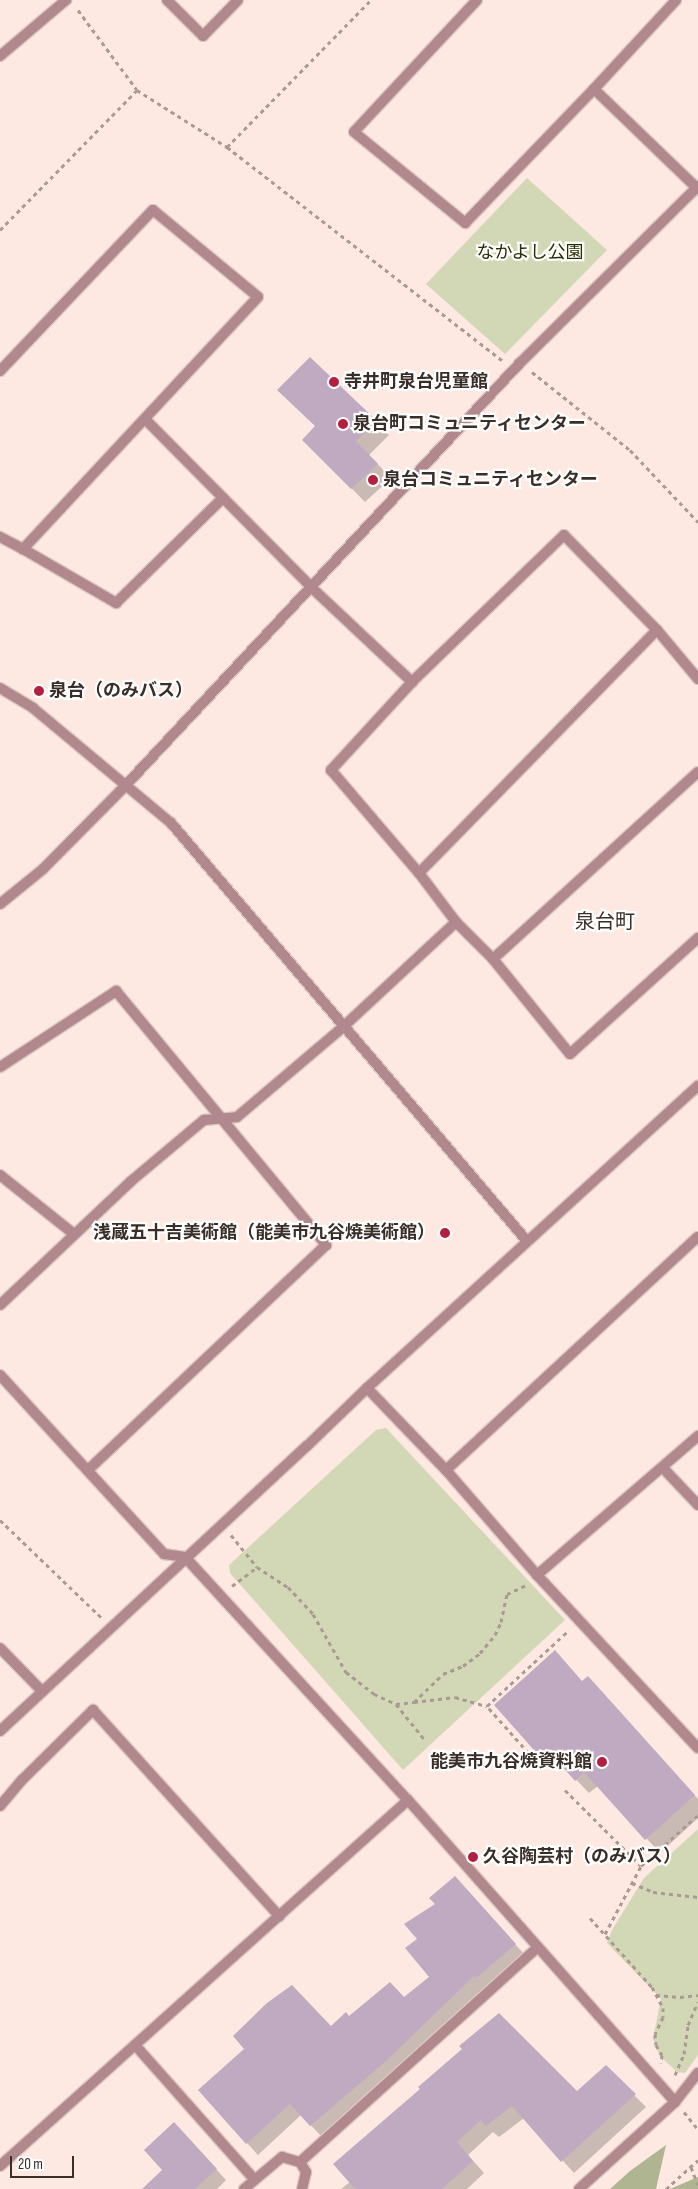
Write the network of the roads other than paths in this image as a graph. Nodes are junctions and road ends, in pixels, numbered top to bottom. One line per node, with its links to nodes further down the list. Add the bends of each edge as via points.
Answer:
1 (168, 0): 2 (street, via 203,36)
2 (238, 0)
3 (477, 0): 7 (street, via 354,132 465,223)
4 (676, 0): 7 (street)
5 (70, 3): 6 (street)
6 (0, 56)
7 (594, 89): 8 (street)
8 (698, 188): 14 (street, via 520,363)
9 (0, 371): 10 (street, via 153,210 258,297)
10 (146, 420): 11 (street); 13 (street)
11 (223, 498): 13 (street, via 116,603); 14 (street)
12 (0, 537): 13 (street)
13 (23, 549)
14 (311, 588): 17 (street); 20 (street)
15 (656, 630): 16 (street); 17 (street, via 564,535); 21 (street)
16 (698, 679)
17 (412, 682): 21 (street, via 330,770)
18 (0, 688): 20 (street, via 33,708)
19 (698, 772): 25 (street)
20 (126, 785): 22 (street, via 43,869); 26 (street, via 171,823)
21 (419, 873): 23 (street)
22 (0, 904)
23 (456, 922): 25 (street); 26 (street)
24 (698, 938): 25 (street, via 570,1054)
25 (493, 959)
26 (343, 1027): 29 (street, via 237,1117); 33 (street)
27 (0, 1067): 29 (street, via 116,991)
28 (698, 1086): 33 (street)
29 (222, 1118): 31 (street, via 204,1120); 39 (street, via 326,1245)
30 (0, 1175): 31 (street)
31 (74, 1234): 34 (street)
32 (698, 1237): 40 (street)
33 (527, 1241): 36 (street)
34 (0, 1305)
35 (0, 1375): 39 (street)
36 (367, 1388): 40 (street); 42 (street)
37 (698, 1436): 38 (street)
38 (664, 1468): 41 (street); 43 (street)
39 (88, 1470): 42 (street, via 164,1554)
40 (446, 1470): 43 (street)
41 (698, 1506)
42 (185, 1557): 45 (street); 48 (street)
43 (538, 1574): 47 (street)
44 (0, 1648): 45 (street)
45 (42, 1692): 46 (street)
46 (0, 1731)
47 (698, 1748)
48 (408, 1800): 50 (street); 51 (street)
49 (0, 1806): 50 (street, via 93,1710)
50 (279, 1916): 52 (street)
51 (537, 1948): 54 (street); 55 (street)
52 (135, 2045): 56 (street); 57 (street)
53 (698, 2073): 54 (street)
54 (675, 2102): 60 (street)
55 (300, 2162): 57 (street, via 282,2157); 59 (street, via 306,2172)
56 (0, 2166)
57 (254, 2179): 58 (street)
58 (244, 2189)
59 (302, 2189)
60 (579, 2189)

